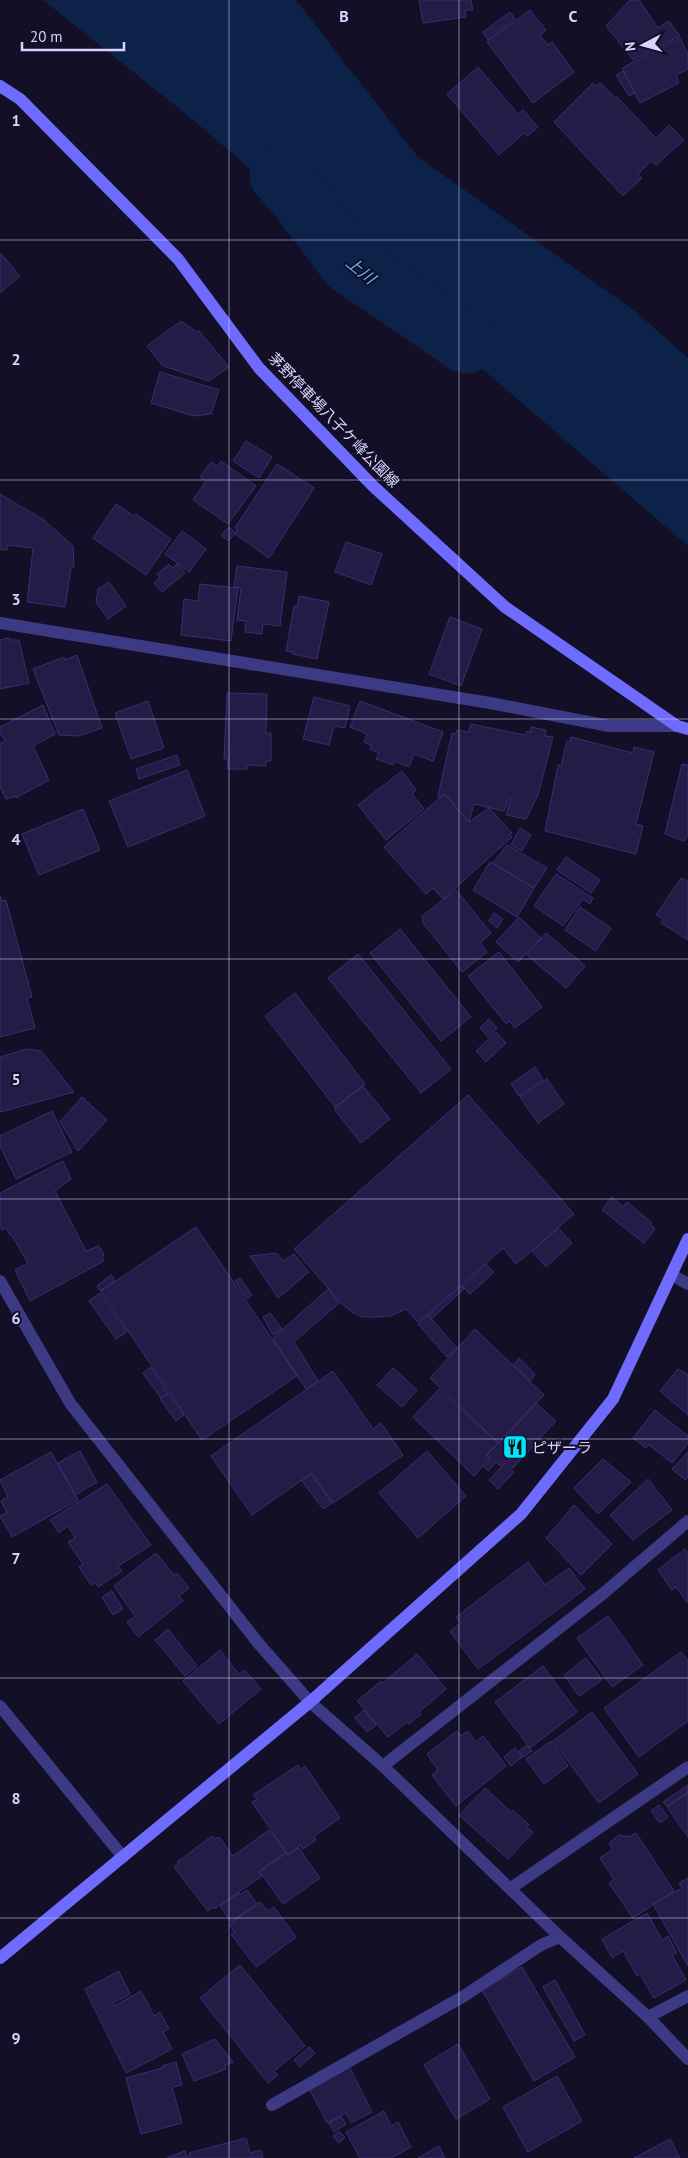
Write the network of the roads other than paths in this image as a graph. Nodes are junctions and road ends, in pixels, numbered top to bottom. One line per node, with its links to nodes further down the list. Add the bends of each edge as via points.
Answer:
1 (0, 86): 3 (street, 茅野停車場八子ケ峰公園線, via 20,99 178,259 259,368 373,486 505,607)
2 (0, 623): 3 (street, via 490,703 609,726)
3 (682, 728)
4 (688, 1239): 5 (street)
5 (672, 1275): 7 (street); 9 (street, via 613,1400 521,1514)
6 (0, 1281): 9 (street, via 70,1403 259,1644)
7 (688, 1284)
8 (688, 1521): 11 (street, via 605,1592)
9 (310, 1702): 11 (street); 13 (street)
10 (0, 1706): 13 (street)
11 (383, 1766): 14 (street)
12 (688, 1768): 14 (street)
13 (122, 1857): 16 (street)
14 (511, 1888): 15 (street)
15 (560, 1936): 18 (street); 20 (street, via 540,1945 464,1996)
16 (0, 1958)
17 (688, 1996): 18 (street)
18 (648, 2017): 19 (street)
19 (688, 2059)
20 (272, 2105)

